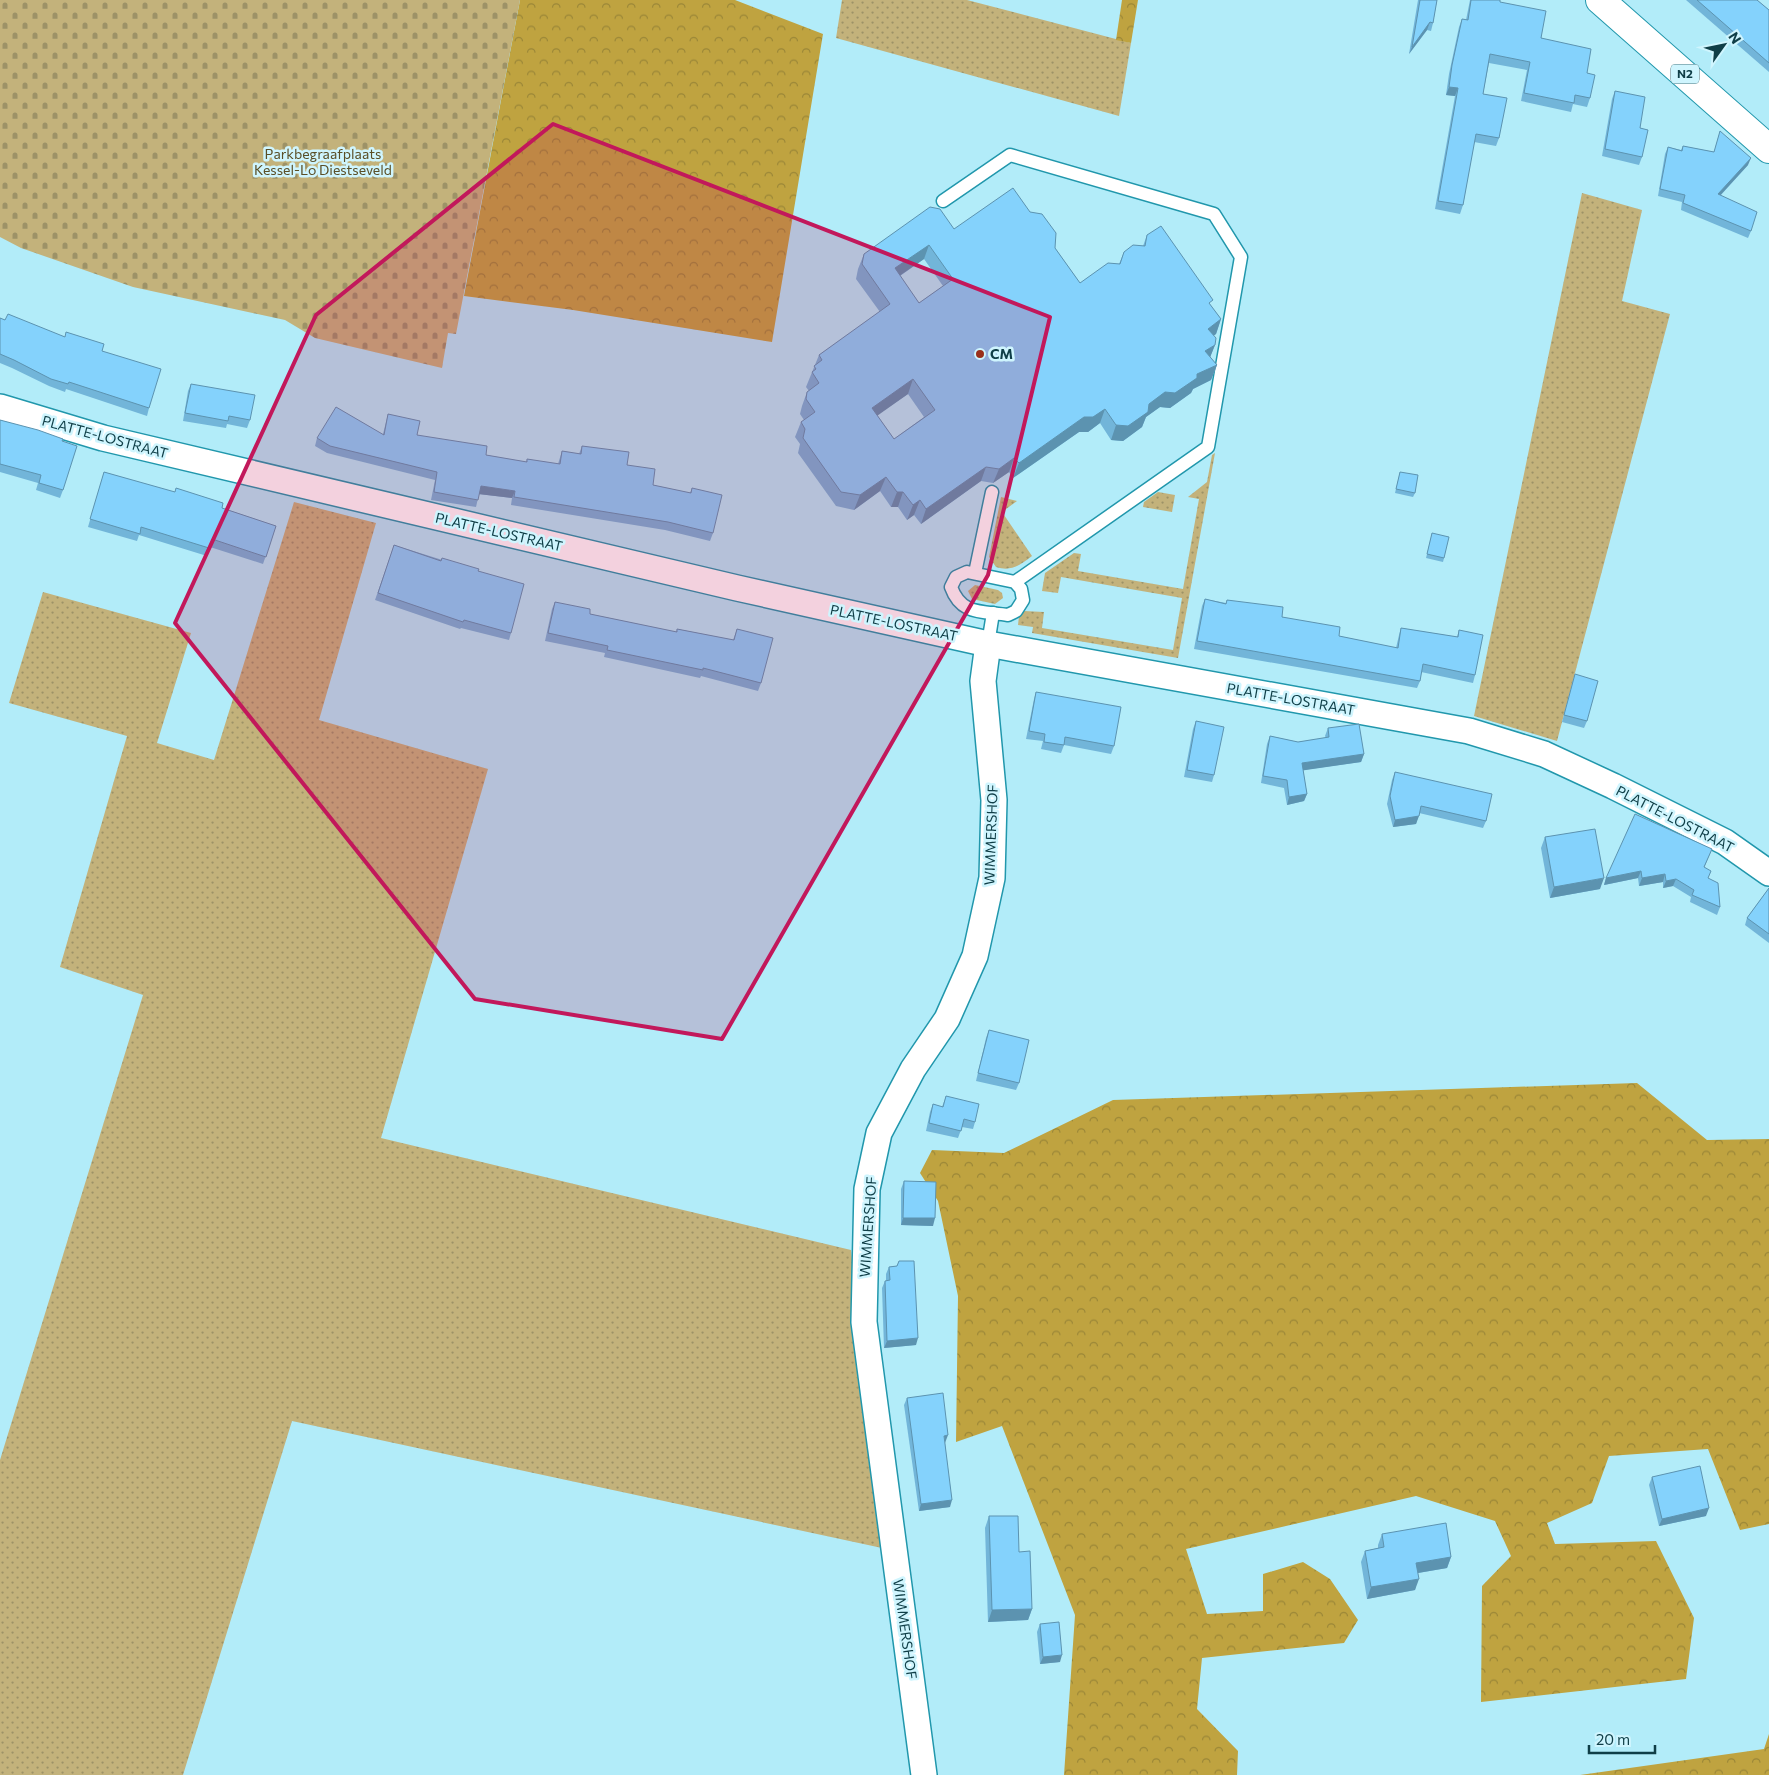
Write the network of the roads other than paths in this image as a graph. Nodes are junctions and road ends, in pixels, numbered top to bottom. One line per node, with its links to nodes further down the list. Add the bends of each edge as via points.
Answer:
1 (1600, 0): 2 (main road, N2)
2 (1769, 149)
3 (943, 201): 7 (lane, via 1010,155 1214,214 1241,257 1208,447)
4 (0, 408): 9 (street, PLATTE-LOSTRAAT, via 112,440 727,586)
5 (992, 492): 6 (lane)
6 (975, 573): 7 (lane); 8 (lane, via 967,572 956,577 950,586 955,598 962,607)
7 (1015, 582): 8 (lane, via 1021,589 1023,600 1016,611 1008,615)
8 (993, 613): 9 (lane)
9 (988, 644): 10 (street, PLATTE-LOSTRAAT, via 1469,731 1544,754 1613,786 1725,842); 11 (street, WIMMERSHOF, via 983,681 994,800 992,878 974,956 947,1019 913,1069 879,1134 867,1189 864,1322)
10 (1769, 873)
11 (924, 1775)

